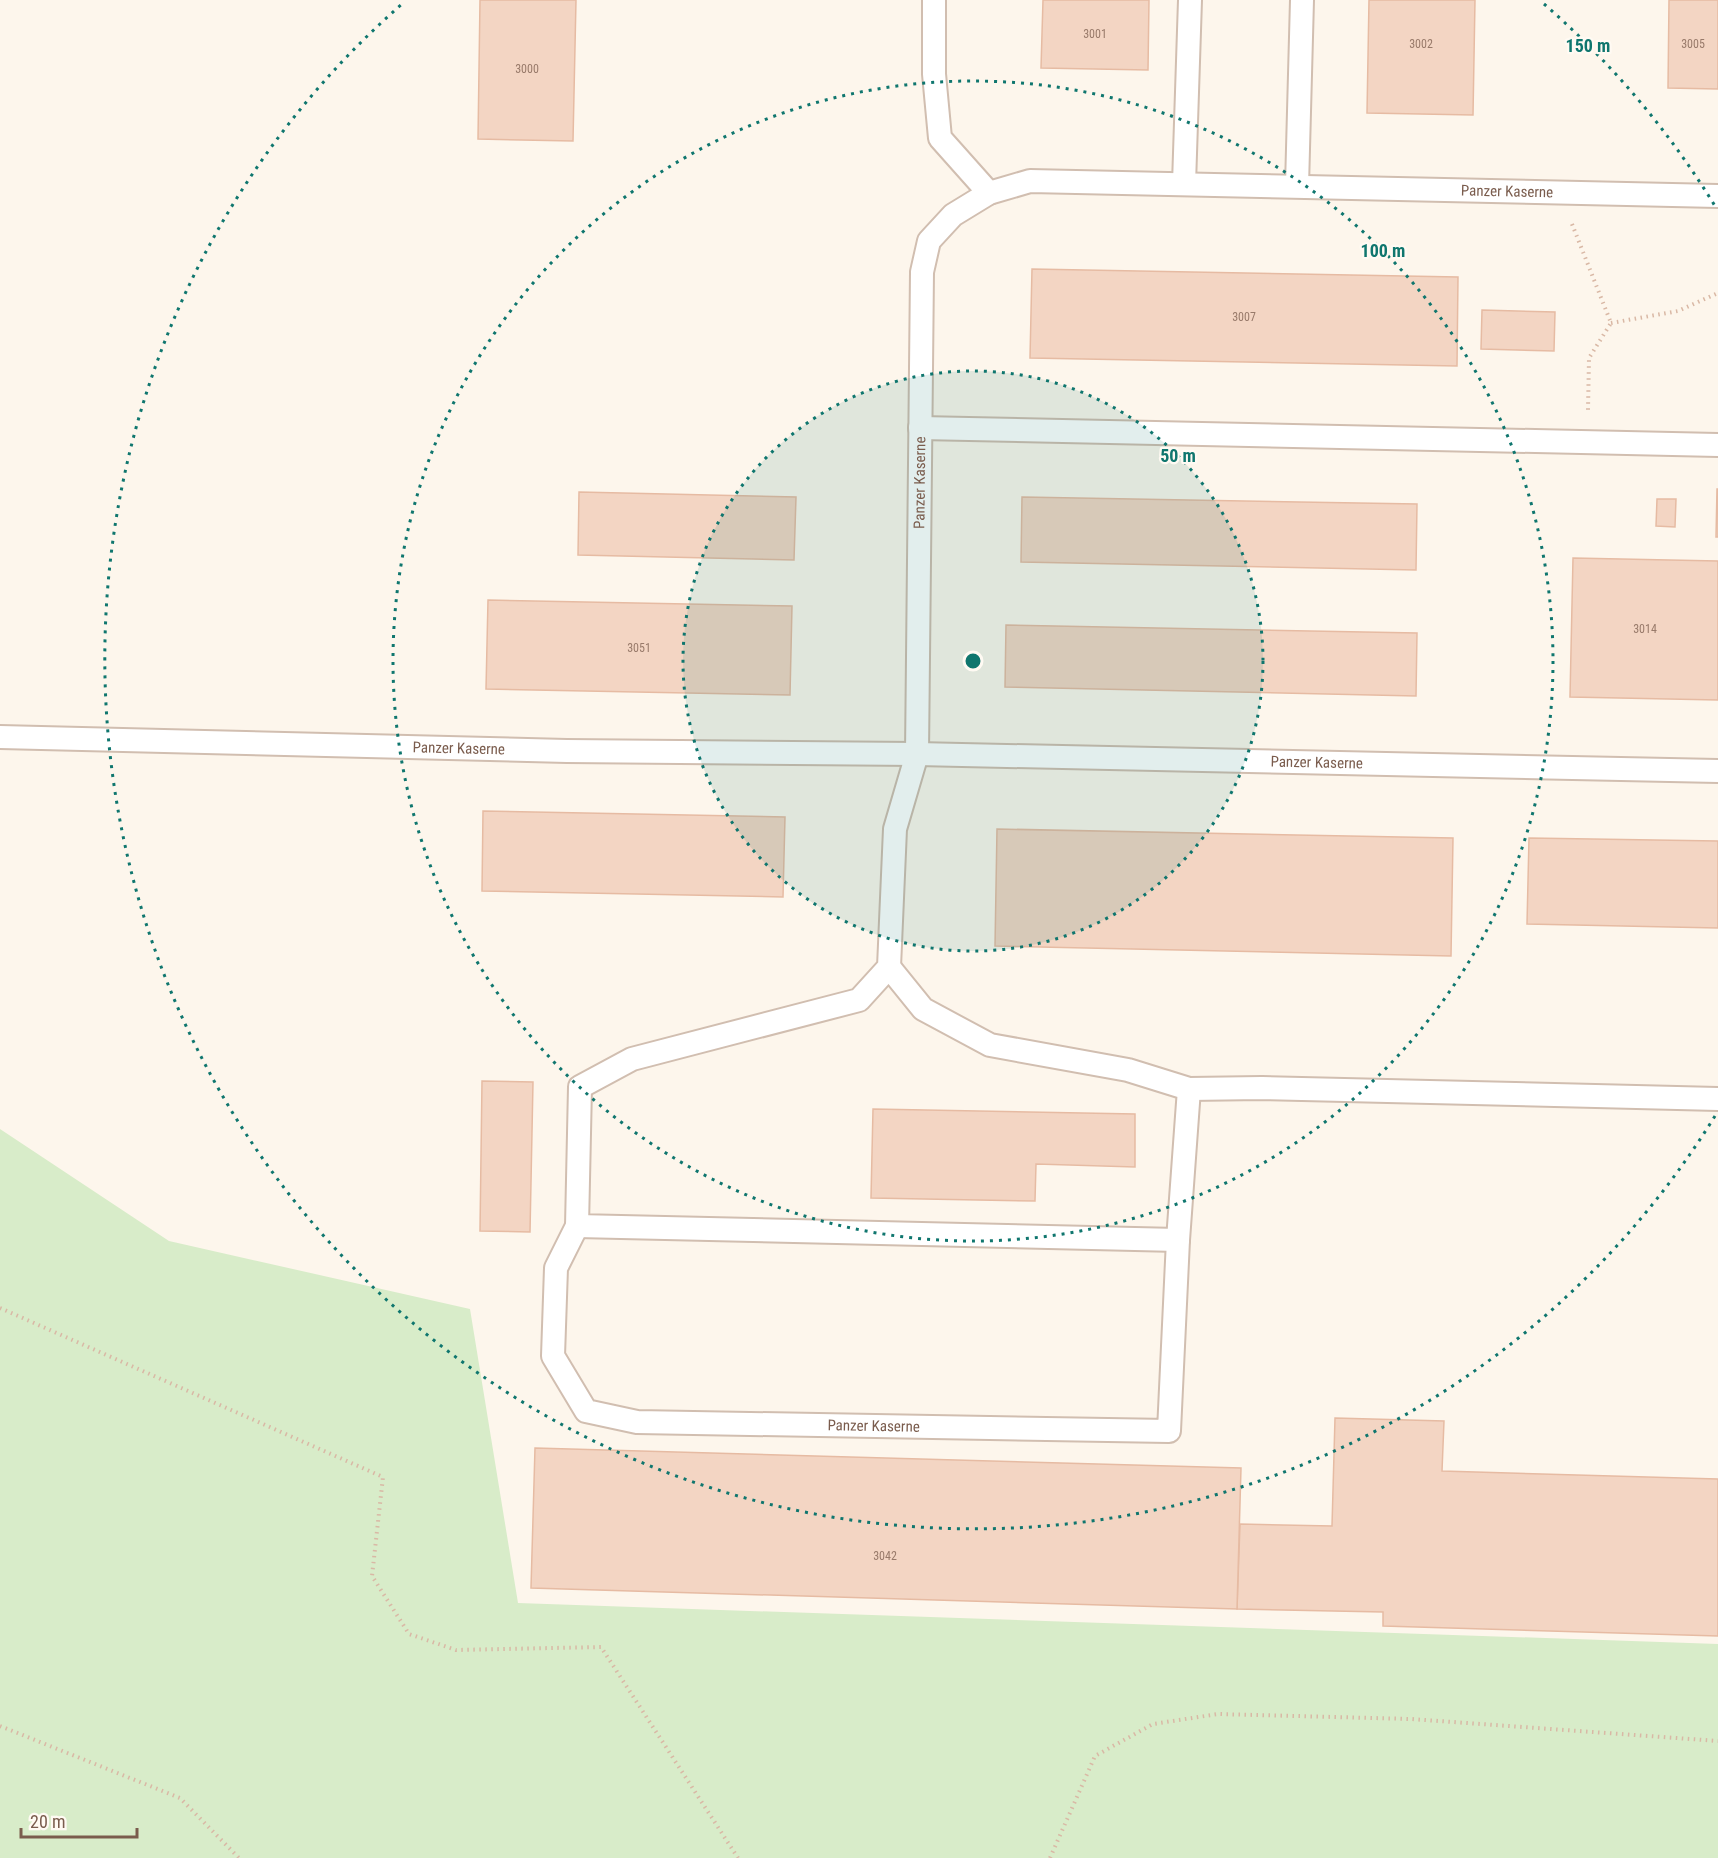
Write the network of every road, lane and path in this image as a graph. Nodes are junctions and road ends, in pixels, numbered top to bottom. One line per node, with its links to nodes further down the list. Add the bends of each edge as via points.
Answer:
1 (934, 0): 6 (lane, via 934,74 940,138)
2 (1190, 0): 4 (lane)
3 (1302, 0): 5 (lane)
4 (1184, 184): 5 (lane, Panzer Kaserne); 6 (lane, Panzer Kaserne, via 1030,181)
5 (1297, 186): 7 (lane, Panzer Kaserne)
6 (989, 193): 11 (lane, Panzer Kaserne, via 953,215 930,242 922,272)
7 (1718, 196)
8 (1571, 221): 10 (path)
9 (1718, 293): 10 (path, via 1678,311)
10 (1611, 323): 12 (path, via 1589,358)
11 (920, 428): 12 (lane, Panzer Kaserne); 15 (lane, Panzer Kaserne)
12 (1587, 442): 13 (lane, Panzer Kaserne)
13 (1718, 445)
14 (0, 737): 15 (lane, Panzer Kaserne, via 567,751)
15 (917, 754): 16 (lane, Panzer Kaserne); 17 (lane, Panzer Kaserne, via 895,829)
16 (1718, 771)
17 (889, 967): 18 (lane, via 923,1009 990,1045 1128,1070); 20 (lane, Panzer Kaserne, via 859,1000 632,1059 580,1087)
18 (1189, 1089): 19 (lane); 21 (lane, Panzer Kaserne)
19 (1718, 1099)
20 (577, 1227): 21 (lane); 21 (lane, Panzer Kaserne, via 556,1268 553,1356 586,1412 637,1422 1169,1431)
21 (1178, 1240)
22 (0, 1308): 26 (path, via 383,1477 372,1576 409,1634 456,1650 601,1647)
23 (0, 1726): 25 (path, via 180,1798)
24 (1718, 1741): 27 (path, via 1411,1719 1218,1714 1153,1724 1095,1756)
25 (239, 1858)
26 (738, 1858)
27 (1050, 1858)

